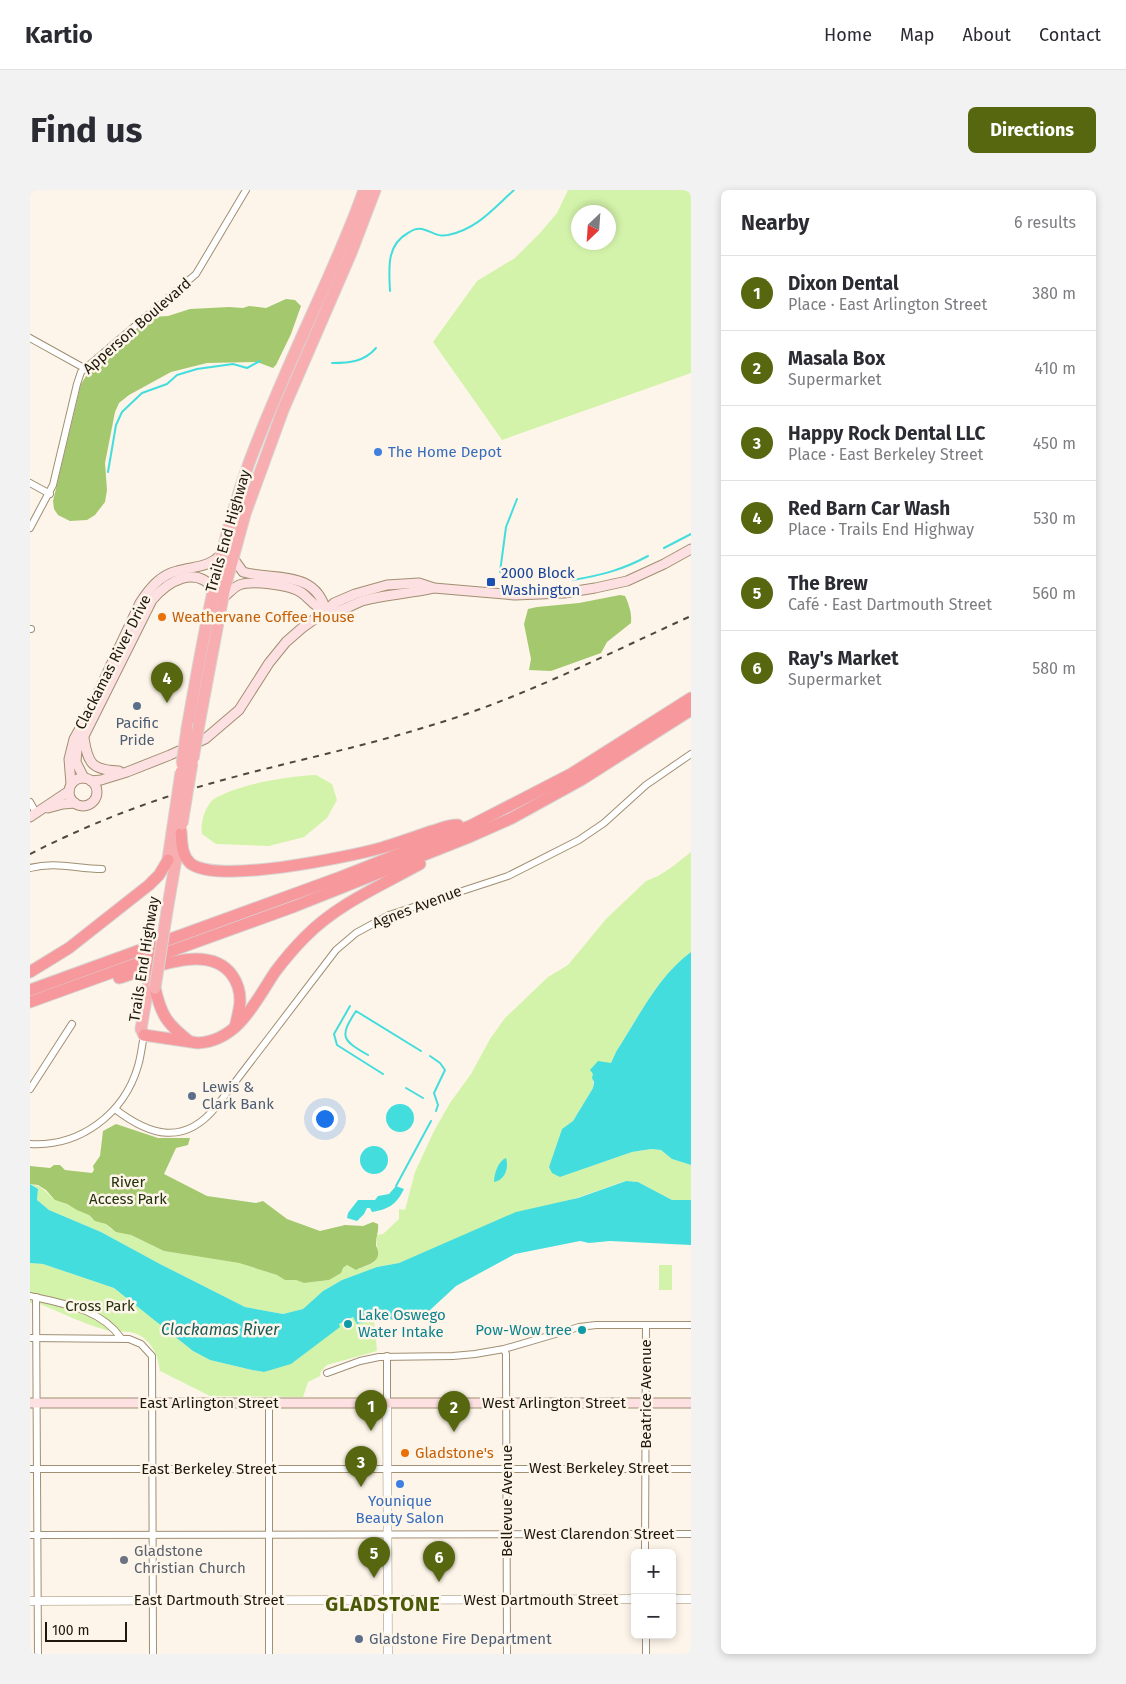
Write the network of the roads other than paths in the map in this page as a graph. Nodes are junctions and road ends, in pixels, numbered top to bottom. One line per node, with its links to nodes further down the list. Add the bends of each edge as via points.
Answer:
1 (246, 190): 5 (street, Apperson Boulevard, via 196,274)
2 (364, 190): 10 (highway, Trails End Highway, via 249,464)
3 (375, 190): 11 (highway, Trails End Highway, via 272,439)
4 (30, 338): 5 (street)
5 (84, 368): 7 (street, Apperson Boulevard, via 77,384)
6 (30, 483): 7 (street)
7 (50, 494): 8 (street, Apperson Boulevard)
8 (30, 528)
9 (691, 549): 14 (main road, via 627,581 595,588 564,593 516,594 434,588 385,595 339,611)
10 (220, 555): 12 (highway, Trails End Highway); 22 (main road, Clackamas River Drive, via 207,566 168,574 140,603 74,739 69,759)
11 (233, 558): 13 (highway, Trails End Highway); 14 (main road, via 243,572 305,583 323,600)
12 (214, 589): 17 (main road, Clackamas River Drive, via 203,579 188,577 158,592); 19 (highway, Trails End Highway, bridge, via 187,729)
13 (224, 597): 14 (main road, via 238,585 246,583 283,585 302,593 315,606); 19 (highway, Trails End Highway, bridge, via 199,724)
14 (326, 611): 20 (main road, via 286,642 239,710 220,727 205,739)
15 (691, 698): 27 (highway, via 571,774)
16 (691, 710): 29 (highway, via 581,780 512,818)
17 (84, 738): 20 (main road, via 88,756 96,768); 21 (main road, Clackamas River Drive, via 77,750 76,762)
18 (691, 754): 44 (street, Agnes Avenue, via 646,785 595,831 572,844 508,876 389,915 356,932 332,955 208,1116 194,1126 177,1132 152,1131)
19 (187, 764): 28 (highway, Trails End Highway, bridge)
20 (127, 772): 21 (main road, via 101,780); 23 (main road)
21 (88, 779): 22 (main road, via 77,780); 23 (main road, Clackamas River Drive)
22 (70, 788): 25 (main road, Clackamas River Drive, via 70,798); 26 (main road)
23 (97, 792): 25 (main road, via 91,803 83,806)
24 (30, 802): 26 (street)
25 (75, 803): 26 (main road)
26 (33, 815)
27 (472, 825): 28 (highway, via 454,824 380,848 320,862 283,868 229,870 203,869 191,863 183,850); 37 (highway, via 338,878)
28 (178, 827): 30 (highway, Trails End Highway); 33 (highway, Trails End Highway)
29 (467, 838): 35 (highway); 40 (highway, via 327,918 287,957 249,1013)
30 (168, 860): 33 (highway, Trails End Highway); 34 (highway, via 149,885 75,944)
31 (30, 868): 32 (street, via 58,864)
32 (102, 869)
33 (163, 912): 36 (highway, Trails End Highway)
34 (30, 972)
35 (78, 985): 38 (highway); 40 (highway, via 192,958 210,960 226,968 238,987 240,1004)
36 (151, 989): 41 (highway, Trails End Highway); 42 (highway, via 166,1020)
37 (30, 990)
38 (30, 1002)
39 (72, 1024): 43 (street)
40 (235, 1027): 42 (highway, via 214,1041)
41 (144, 1035): 42 (highway); 44 (street, via 138,1068)
42 (191, 1042)
43 (30, 1089)
44 (115, 1109): 45 (street, via 99,1124 78,1136)
45 (30, 1144)
46 (33, 1297): 49 (street); 50 (street, via 86,1312 107,1322)
47 (691, 1324): 48 (street)
48 (646, 1325): 51 (street, via 596,1324); 59 (street, Beatrice Avenue)
49 (33, 1338): 50 (street); 54 (street)
50 (120, 1338): 55 (street, via 137,1341 151,1354)
51 (504, 1349): 52 (street, via 453,1356); 58 (street, Bellevue Avenue)
52 (387, 1356): 53 (street, via 360,1361); 57 (street)
53 (327, 1373)
54 (33, 1403): 55 (main road, East Arlington Street); 64 (street)
55 (153, 1403): 56 (main road, East Arlington Street); 65 (street)
56 (269, 1403): 57 (main road, East Arlington Street); 66 (street)
57 (387, 1403): 58 (main road, West Arlington Street); 61 (street)
58 (506, 1403): 59 (main road, West Arlington Street); 62 (street, Bellevue Avenue)
59 (645, 1403): 60 (main road, West Arlington Street); 67 (street, Beatrice Avenue)
60 (691, 1403)
61 (388, 1468): 62 (street, West Berkeley Street); 66 (street, East Berkeley Street); 73 (street)
62 (506, 1468): 67 (street, West Berkeley Street); 74 (street, Bellevue Avenue)
63 (691, 1468): 67 (street, West Berkeley Street)
64 (33, 1469): 65 (street, East Berkeley Street); 70 (street)
65 (153, 1469): 66 (street, East Berkeley Street); 71 (street)
66 (269, 1469): 72 (street)
67 (645, 1469): 68 (street, Beatrice Avenue)
68 (645, 1534): 69 (street, West Clarendon Street); 74 (street, West Clarendon Street); 75 (street, Beatrice Avenue)
69 (691, 1534)
70 (33, 1535): 71 (street, West Clarendon Street); 83 (street)
71 (153, 1535): 72 (street, West Clarendon Street); 79 (street)
72 (269, 1535): 73 (street, West Clarendon Street); 80 (street)
73 (388, 1535): 74 (street, West Clarendon Street); 81 (street)
74 (507, 1535): 82 (street, Bellevue Avenue)
75 (645, 1549)
76 (631, 1599): 82 (street, West Dartmouth Street)
77 (676, 1599): 78 (street)
78 (691, 1599)
79 (153, 1600): 80 (street, East Dartmouth Street); 83 (street, East Dartmouth Street); 86 (street)
80 (270, 1600): 81 (street, East Dartmouth Street); 87 (street)
81 (388, 1600): 82 (street, West Dartmouth Street); 88 (street)
82 (507, 1600): 89 (street, Bellevue Avenue)
83 (33, 1601): 85 (street)
84 (646, 1639): 90 (street)
85 (38, 1654)
86 (153, 1654)
87 (269, 1654)
88 (388, 1654)
89 (507, 1654)
90 (646, 1654)

